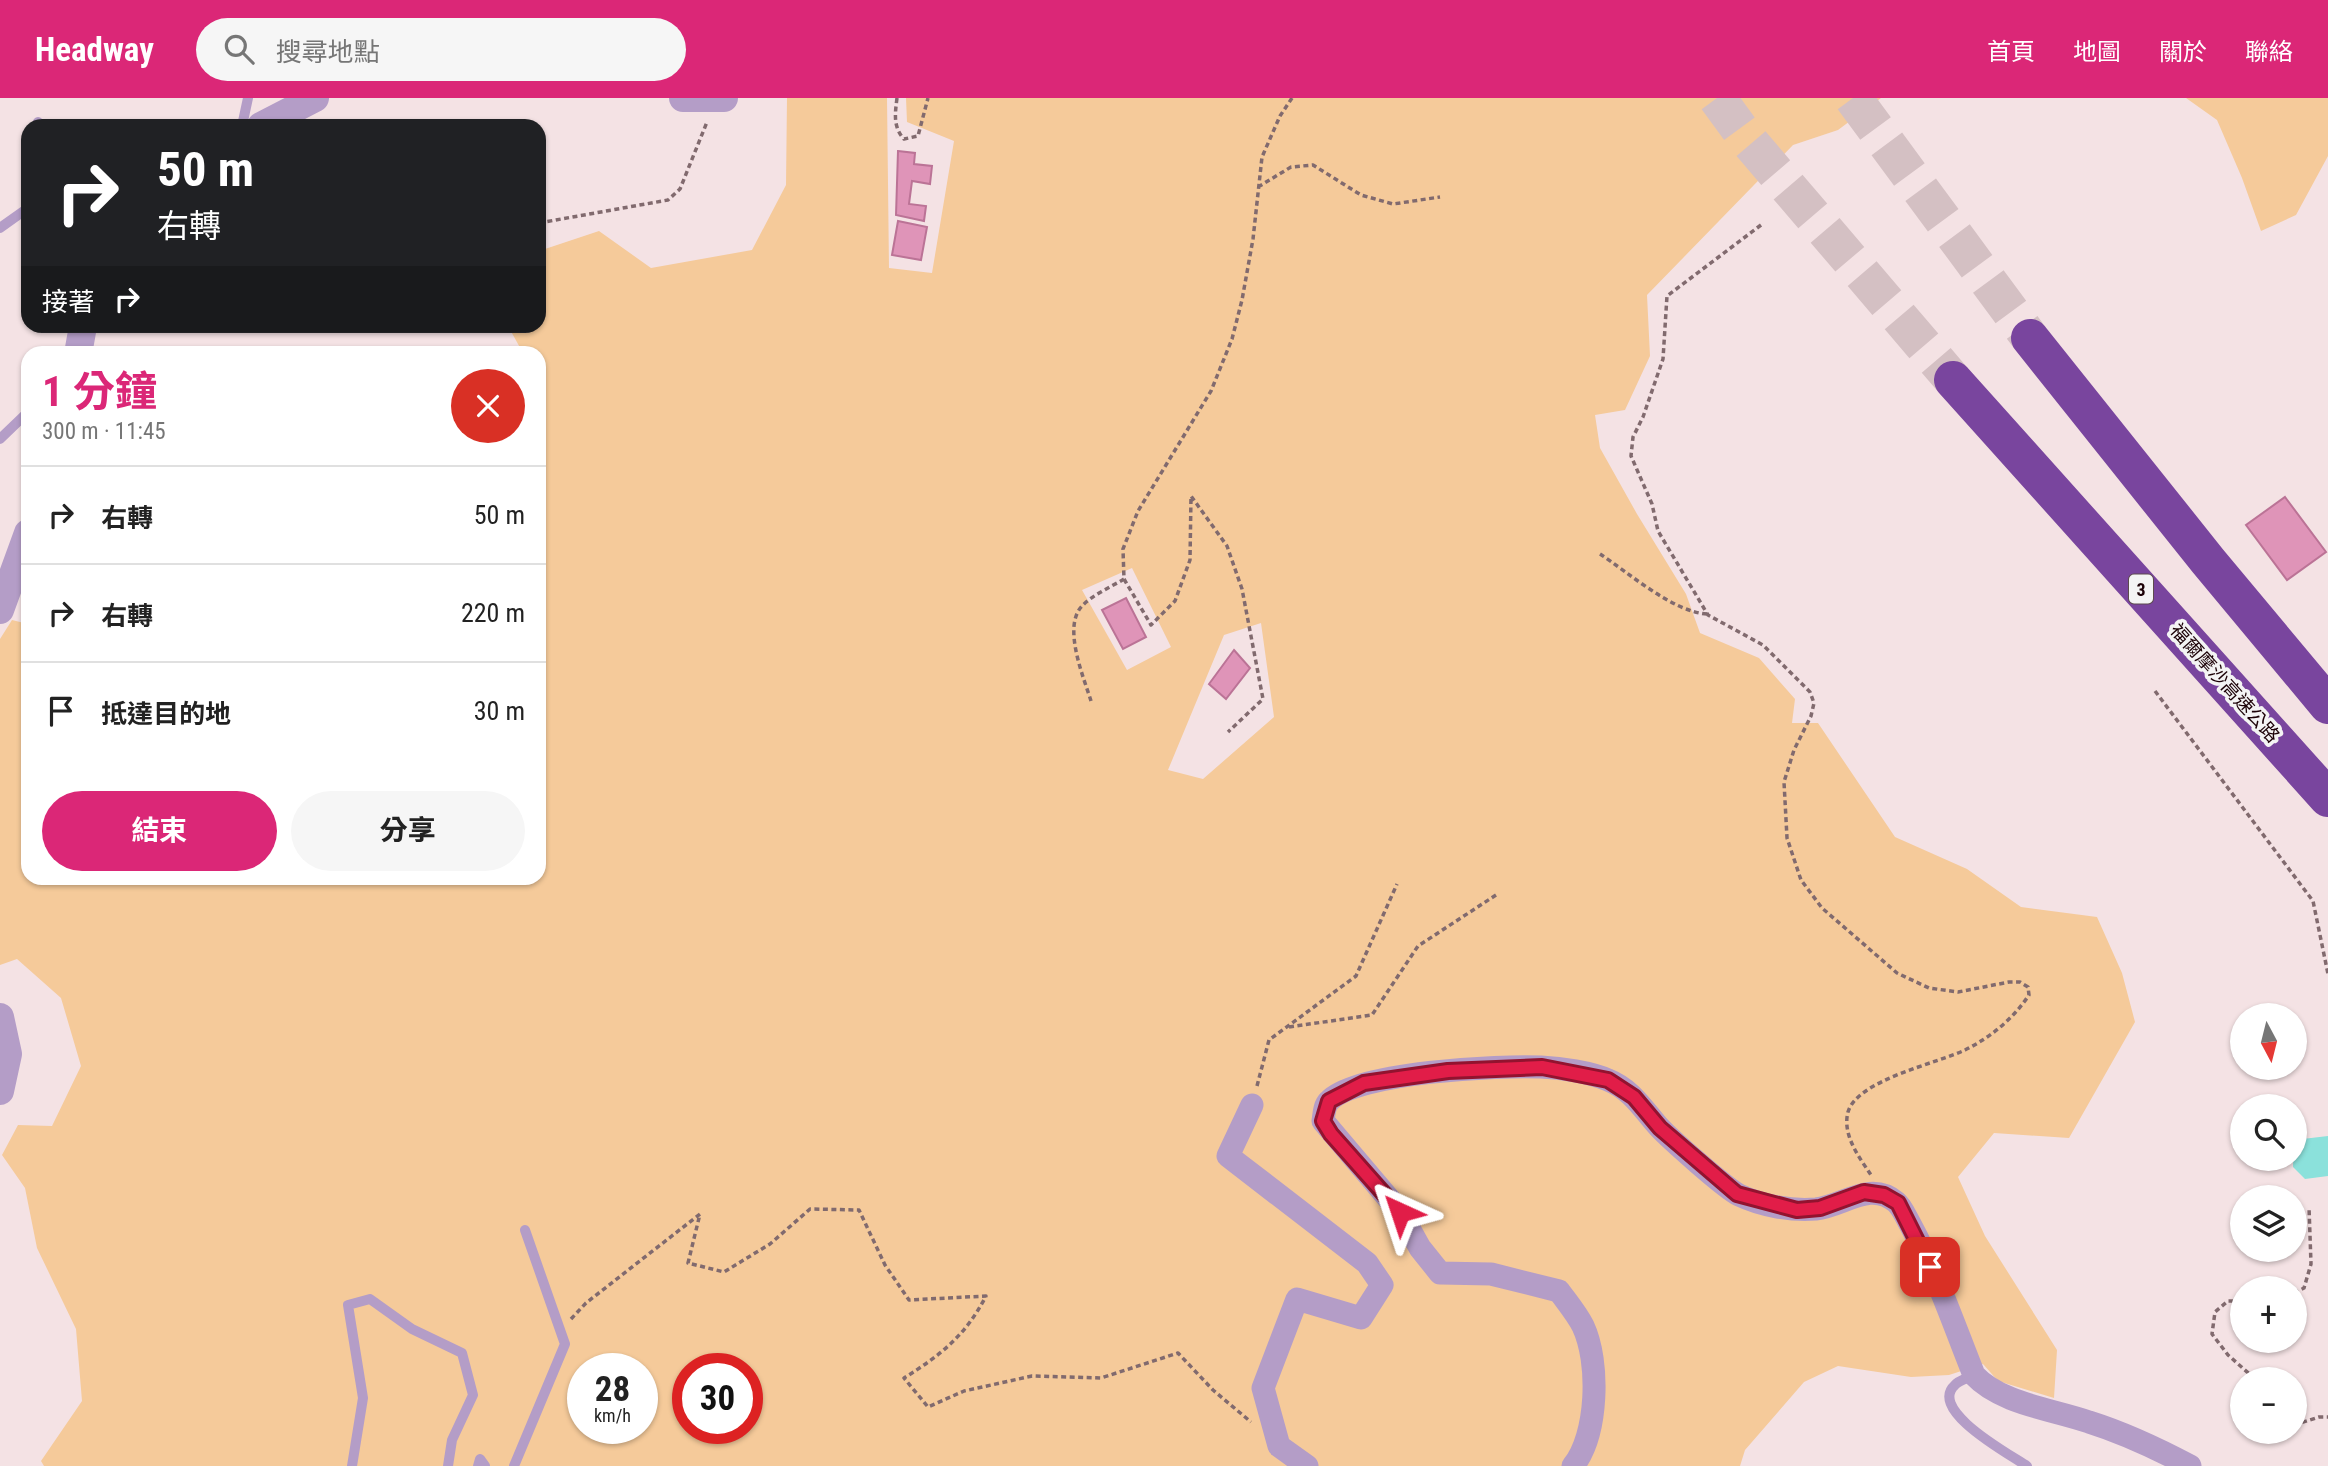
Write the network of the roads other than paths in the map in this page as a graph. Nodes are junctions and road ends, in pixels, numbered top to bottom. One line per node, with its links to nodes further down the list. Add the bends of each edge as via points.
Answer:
1 (248, 98): 5 (lane)
2 (315, 98): 6 (street)
3 (683, 98): 4 (street)
4 (720, 99)
5 (244, 119)
6 (274, 119)
7 (21, 213): 8 (lane)
8 (0, 228)
9 (2031, 338): 15 (highway)
10 (1953, 380): 16 (highway, 福爾摩沙高速公路 / 3)
11 (21, 419): 12 (lane)
12 (0, 439)
13 (21, 552): 14 (street)
14 (0, 610)
15 (2328, 705)
16 (2328, 798)
17 (0, 1017): 18 (street, via 8,1054)
18 (0, 1091)
19 (1252, 1105): 27 (street, via 1228,1156 1367,1263 1382,1285 1361,1318 1297,1299 1263,1388 1279,1446)
20 (525, 1230): 26 (lane, via 565,1344)
21 (1974, 1375): 28 (street, via 1922,1245 1898,1203 1884,1195 1864,1192 1820,1208 1797,1210 1737,1194 1660,1128 1634,1097 1608,1080 1578,1073 1542,1067 1448,1071 1364,1083 1329,1101 1323,1121 1327,1128 1400,1212 1440,1273 1491,1274 1559,1291 1583,1325 1594,1356 1592,1419); 29 (lane, via 1954,1385 1949,1394 1951,1405 1975,1432); 30 (street, via 1987,1388 2092,1422)
22 (352, 1466): 23 (lane, via 363,1398 348,1305 370,1299 412,1329 461,1353 473,1395 452,1440)
23 (448, 1466)
24 (478, 1466): 25 (lane, via 480,1459)
25 (485, 1466)
26 (514, 1466)
27 (1307, 1466)
28 (1573, 1466)
29 (2027, 1466)
30 (2190, 1466)

